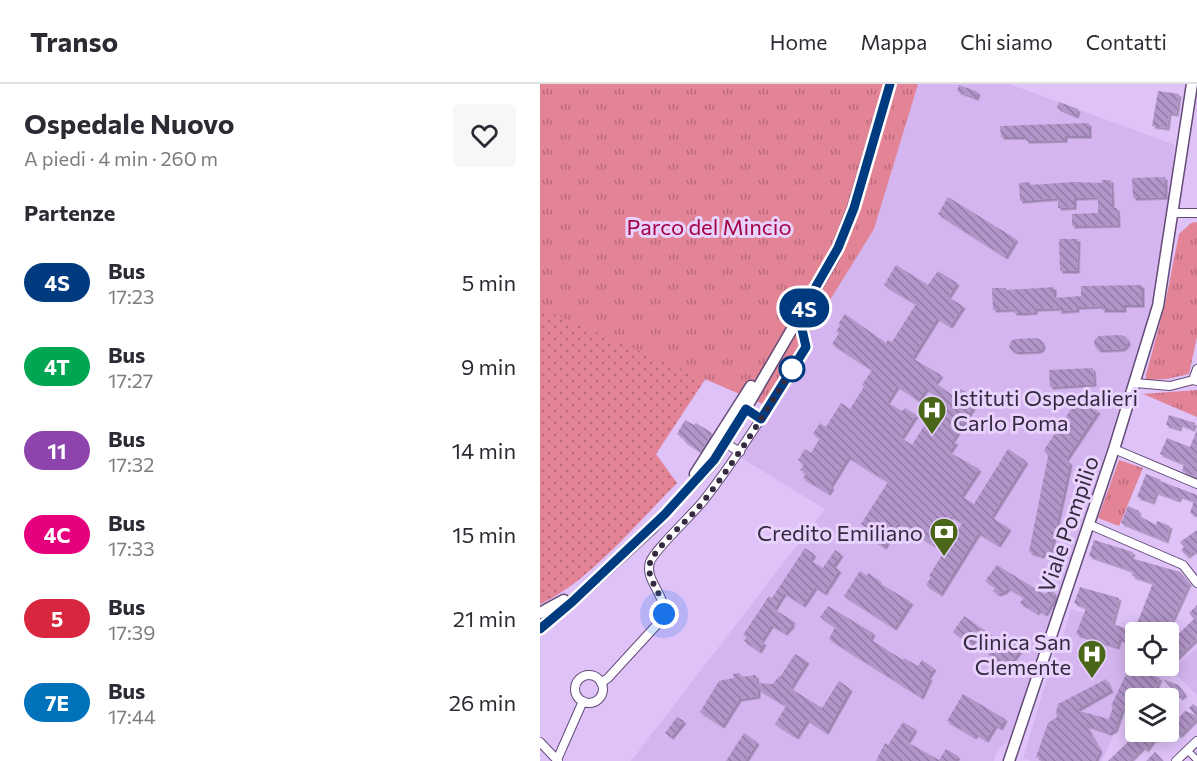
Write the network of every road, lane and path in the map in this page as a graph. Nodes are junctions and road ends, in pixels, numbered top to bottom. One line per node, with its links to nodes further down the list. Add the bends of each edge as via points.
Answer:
1 (890, 84): 5 (street, via 854,208 830,264)
2 (1192, 84): 3 (street, Viale Pompilio)
3 (1173, 213): 4 (street); 8 (street, Viale Pompilio, via 1161,292)
4 (1197, 213)
5 (799, 316): 9 (street); 11 (street, via 806,347); 13 (street)
6 (1197, 369): 7 (street)
7 (1195, 381): 8 (street, via 1170,386)
8 (1135, 383): 10 (street, Viale Pompilio)
9 (725, 443): 11 (street); 13 (street)
10 (1114, 449): 12 (street); 14 (street, Viale Pompilio)
11 (740, 452): 18 (street, via 698,509 654,556 649,570 662,598 663,618)
12 (1197, 484)
13 (687, 488): 17 (street, via 651,529 592,582 554,607)
14 (1088, 524): 15 (street); 25 (street, Viale Pompilio)
15 (1194, 572): 16 (street)
16 (1197, 583)
17 (542, 622)
18 (601, 683): 19 (street, via 599,698); 19 (street, via 591,675 579,679 575,691)
19 (583, 701): 24 (street)
20 (1197, 741): 26 (street)
21 (540, 742): 24 (street)
22 (1189, 752): 23 (street)
23 (1197, 760)
24 (558, 761)
25 (1009, 761)
26 (1176, 761)

